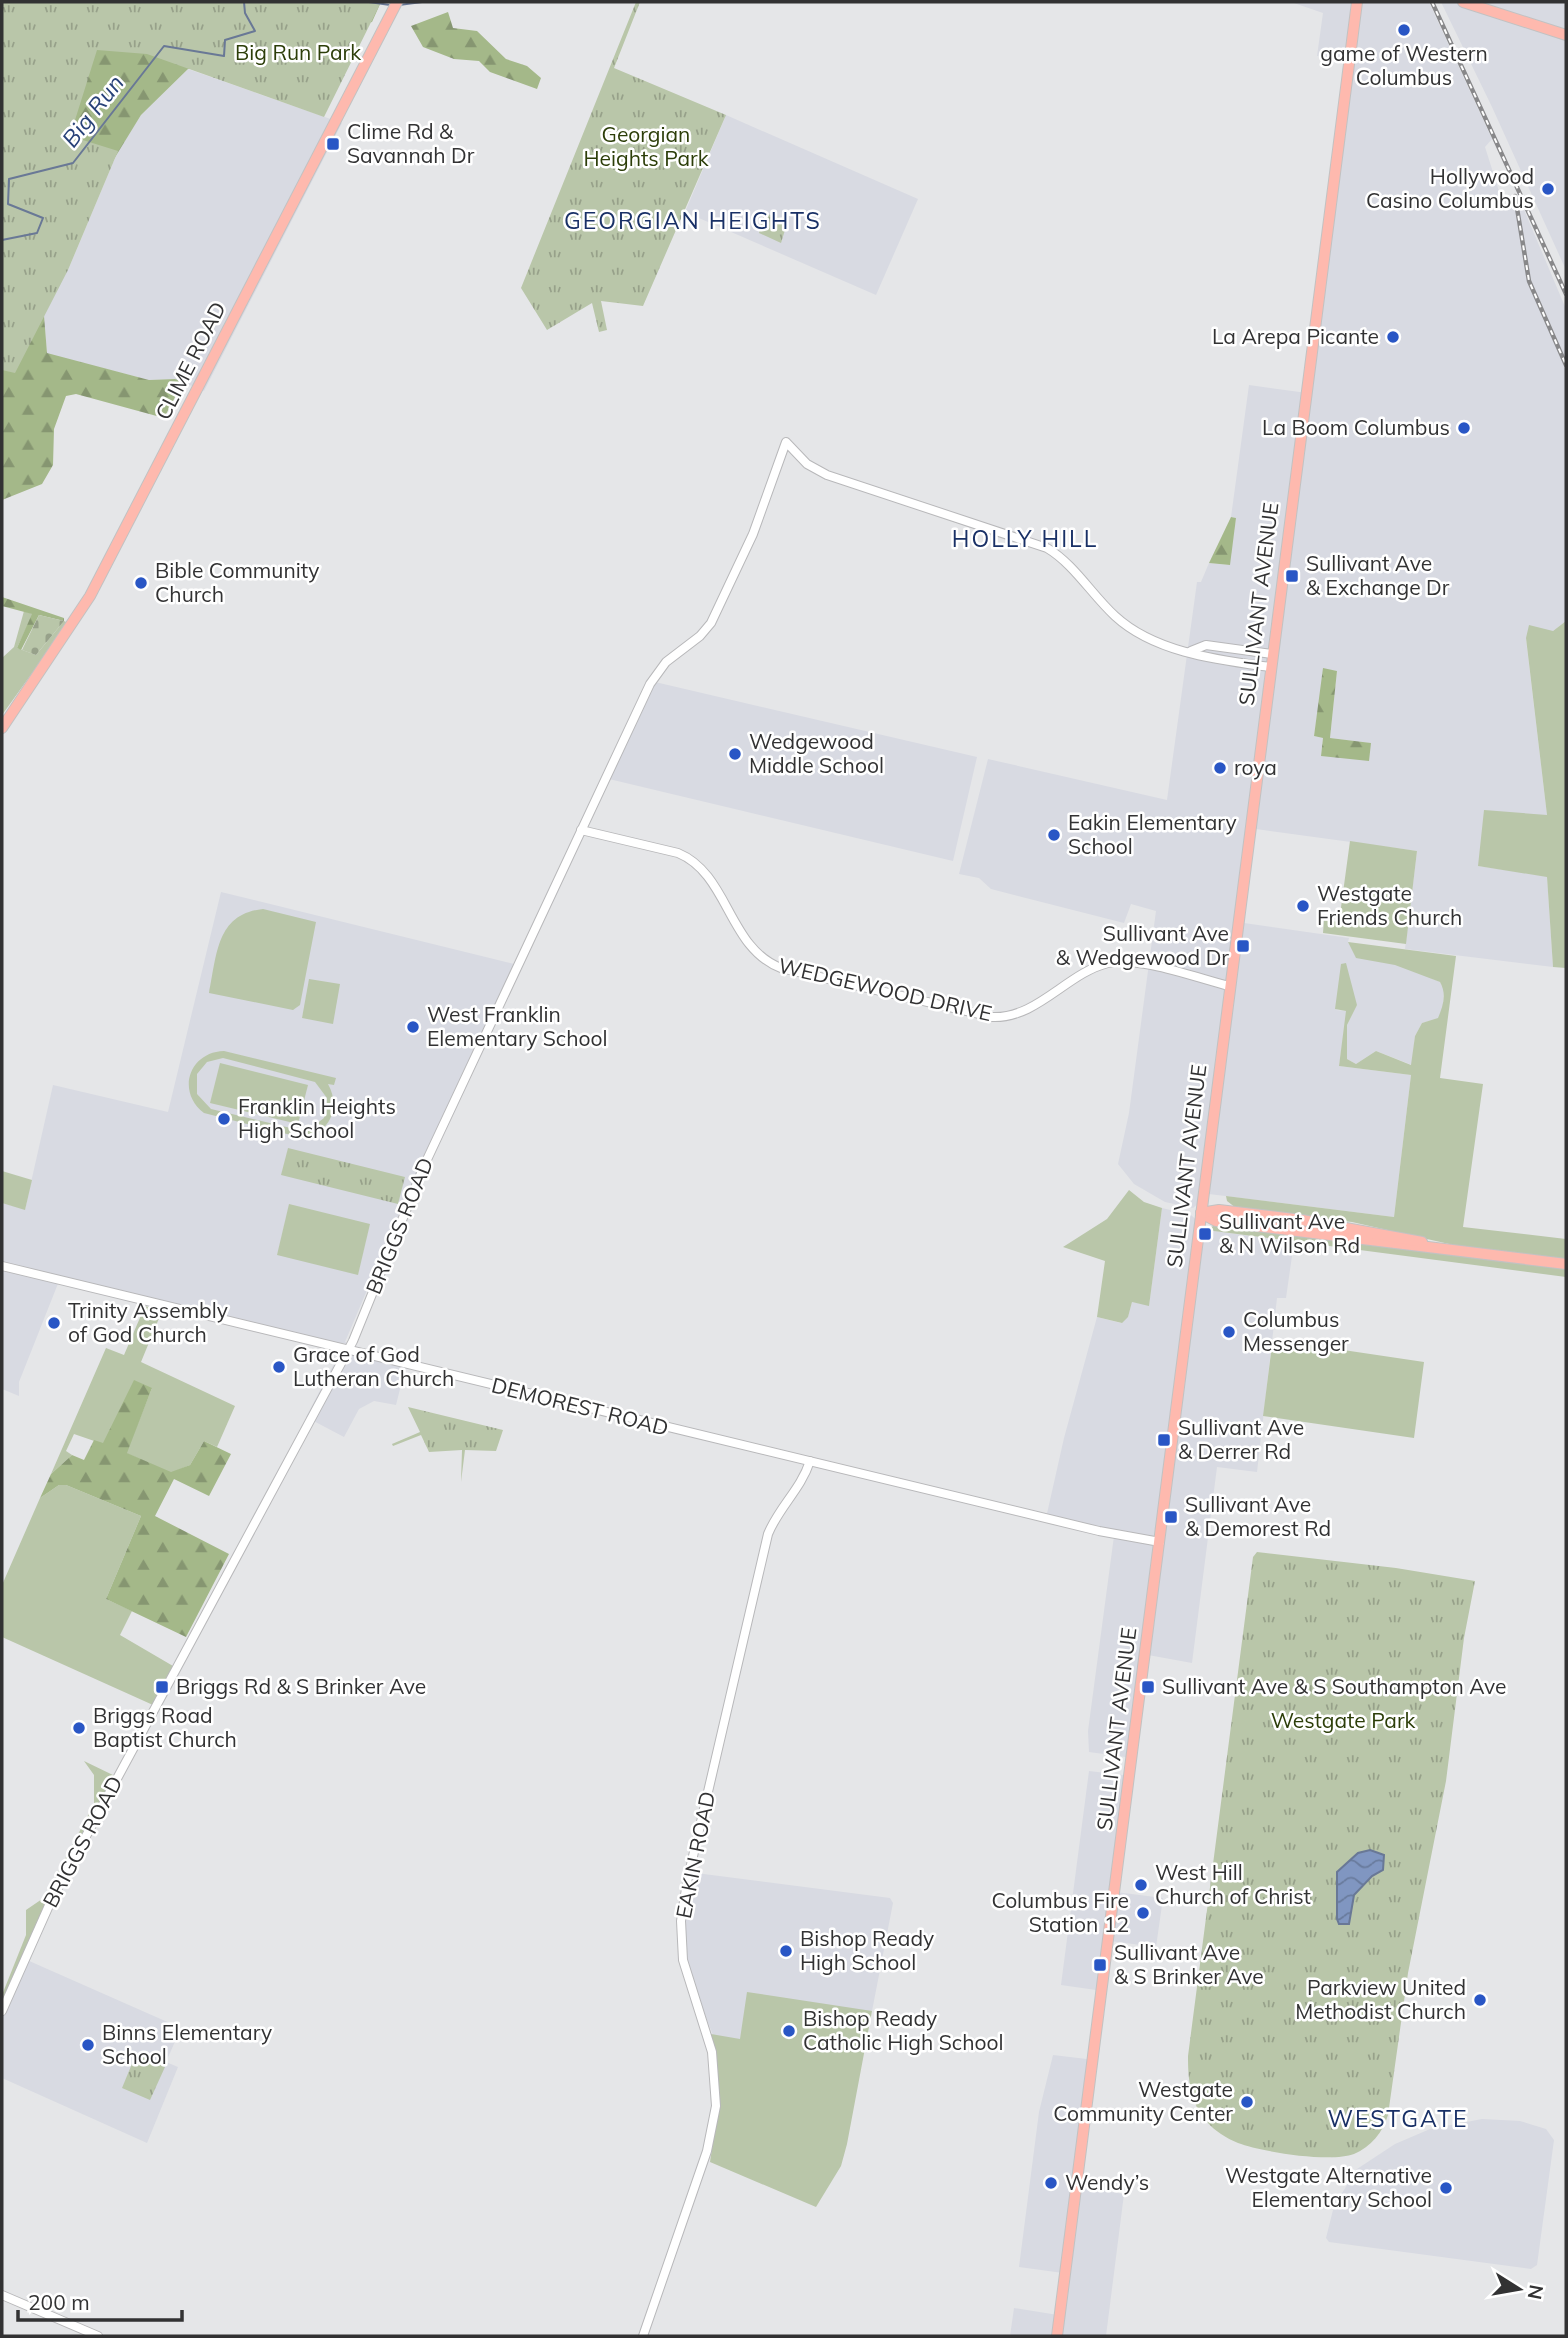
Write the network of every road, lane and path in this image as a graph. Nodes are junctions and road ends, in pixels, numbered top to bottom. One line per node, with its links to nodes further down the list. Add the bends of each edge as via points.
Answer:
1 (397, 2): 8 (main road, CLIME ROAD, via 90,596)
2 (1356, 2): 6 (main road, SULLIVANT AVENUE)
3 (1463, 2): 4 (main road)
4 (1566, 35)
5 (1191, 650): 6 (street, via 1206,645); 7 (street, via 1203,657); 9 (street, BRIGGS ROAD, via 1161,643 1125,624 1047,548 827,475 807,464 786,442 753,534 711,623 654,677)
6 (1272, 654): 7 (main road, SULLIVANT AVENUE)
7 (1270, 667): 10 (main road, SULLIVANT AVENUE)
8 (2, 728)
9 (581, 830): 10 (street, WEDGEWOOD DRIVE, via 678,853 691,861 710,881 754,950 781,968 992,1017 1018,1013 1111,962 1130,962); 14 (street, BRIGGS ROAD, via 415,1186)
10 (1229, 986): 11 (main road, SULLIVANT AVENUE)
11 (1200, 1213): 12 (main road, via 1219,1210 1350,1227 1454,1251); 16 (main road, SULLIVANT AVENUE)
12 (1566, 1264)
13 (2, 1266): 14 (street, DEMOREST ROAD)
14 (346, 1351): 15 (street, DEMOREST ROAD); 17 (street, BRIGGS ROAD, via 51,1901)
15 (810, 1461): 16 (street, DEMOREST ROAD); 20 (street, EAKIN ROAD, via 801,1484 768,1534 687,1882 681,1921 683,1960 712,2052 716,2106 707,2151)
16 (1160, 1542): 21 (main road, SULLIVANT AVENUE)
17 (2, 2011)
18 (2, 2295): 19 (street)
19 (98, 2336)
20 (643, 2336)
21 (1057, 2336)

